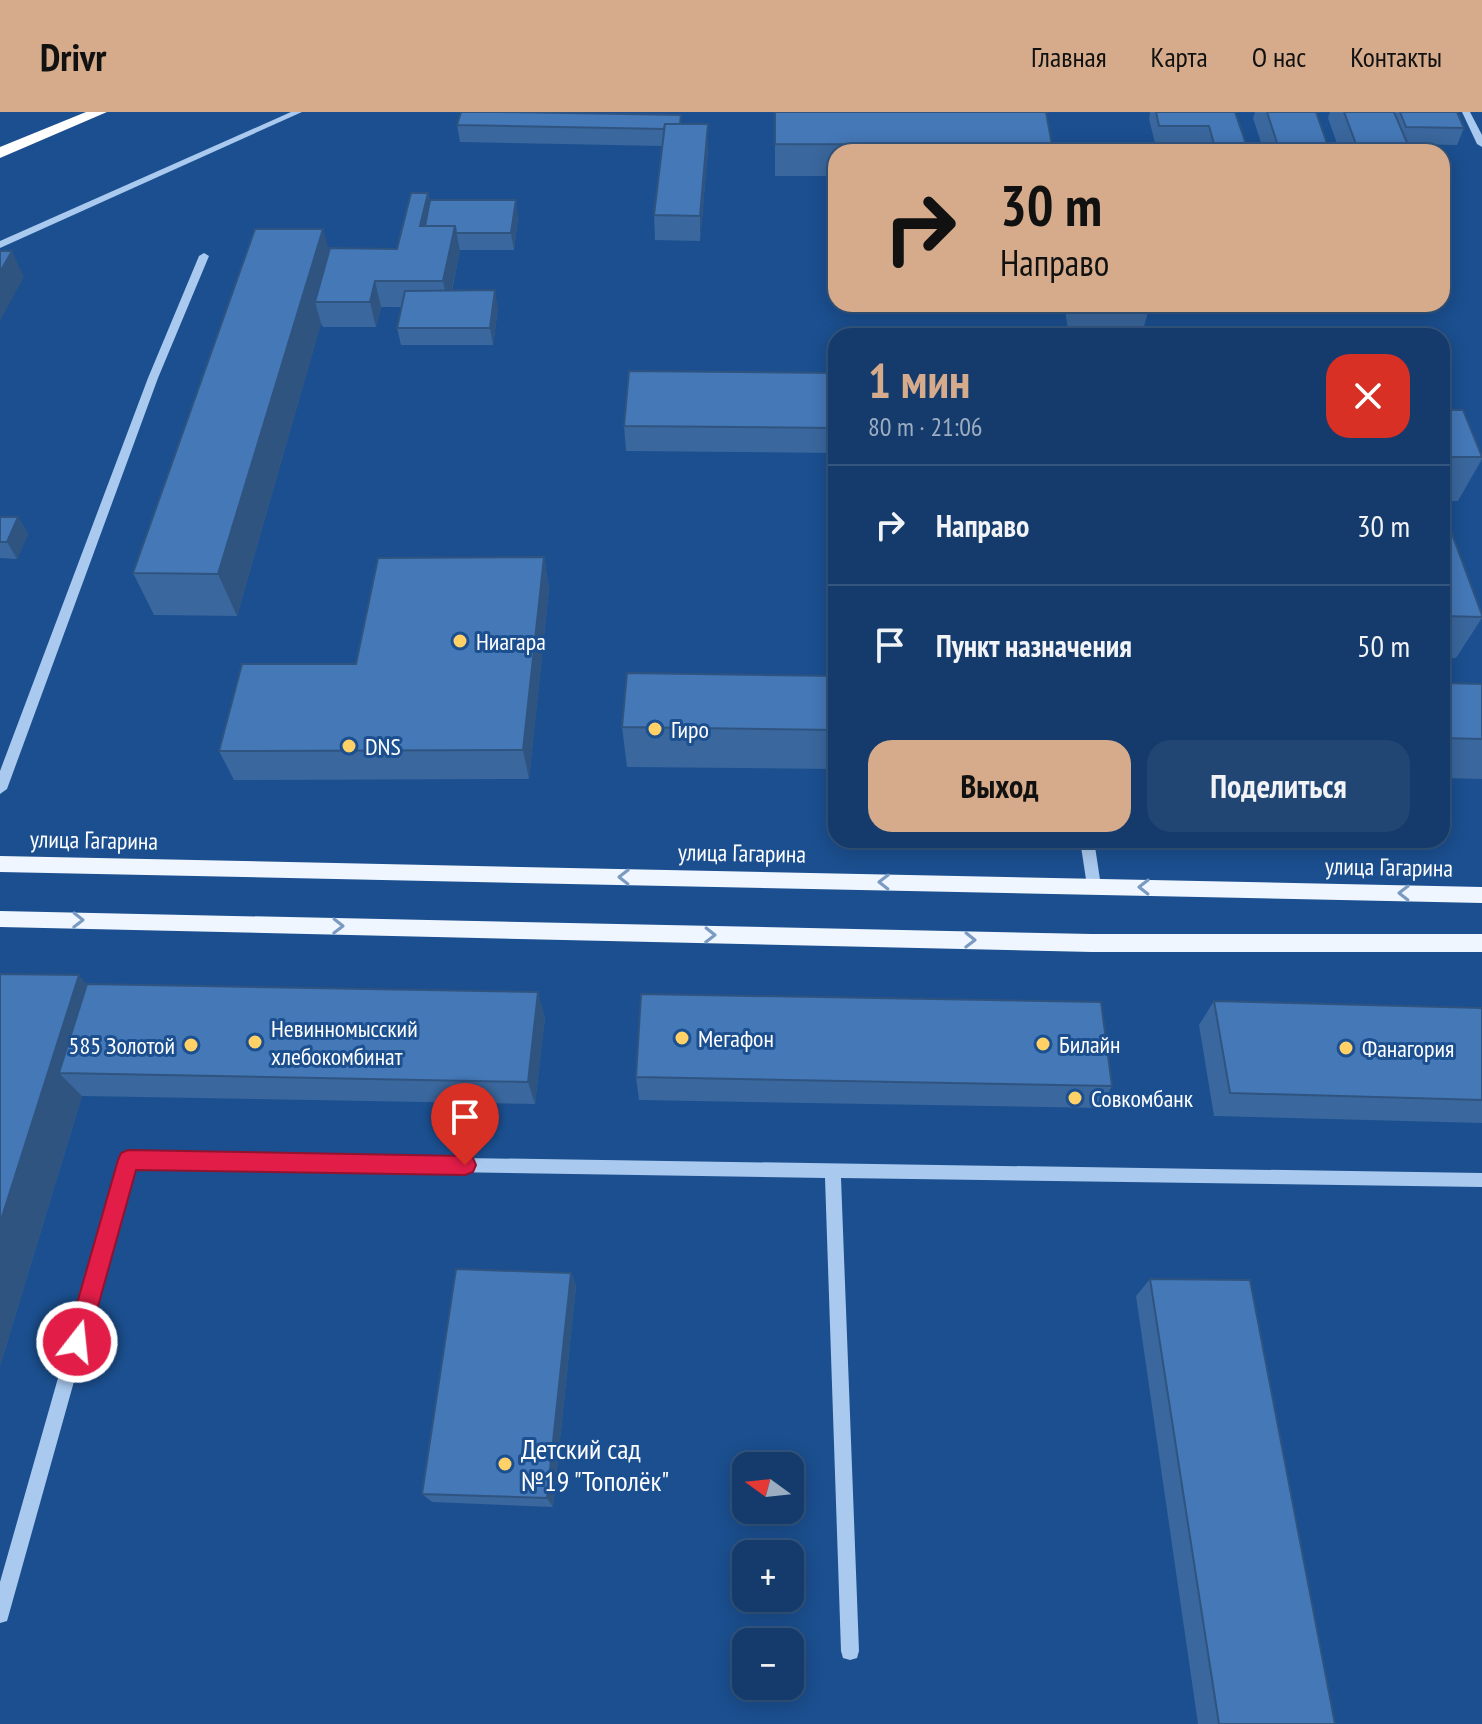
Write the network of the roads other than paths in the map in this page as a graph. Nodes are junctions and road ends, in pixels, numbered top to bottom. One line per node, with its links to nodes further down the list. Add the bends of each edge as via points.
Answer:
1 (99, 112): 5 (highway)
2 (298, 112): 6 (street)
3 (1466, 112): 4 (street)
4 (1482, 144)
5 (0, 153)
6 (0, 245)
7 (204, 256): 8 (street, via 153,378)
8 (0, 789)
9 (1088, 848): 11 (street)
10 (0, 864): 11 (main road, улица Гагарина, one-way to 10)
11 (1094, 886): 12 (main road, улица Гагарина, one-way to 11)
12 (1482, 895)
13 (0, 919): 14 (main road, one-way to 14, via 1092,943)
14 (1482, 943)
15 (833, 1171): 16 (street); 17 (street, via 128,1160); 18 (street)
16 (1482, 1180)
17 (0, 1614)
18 (850, 1651)

